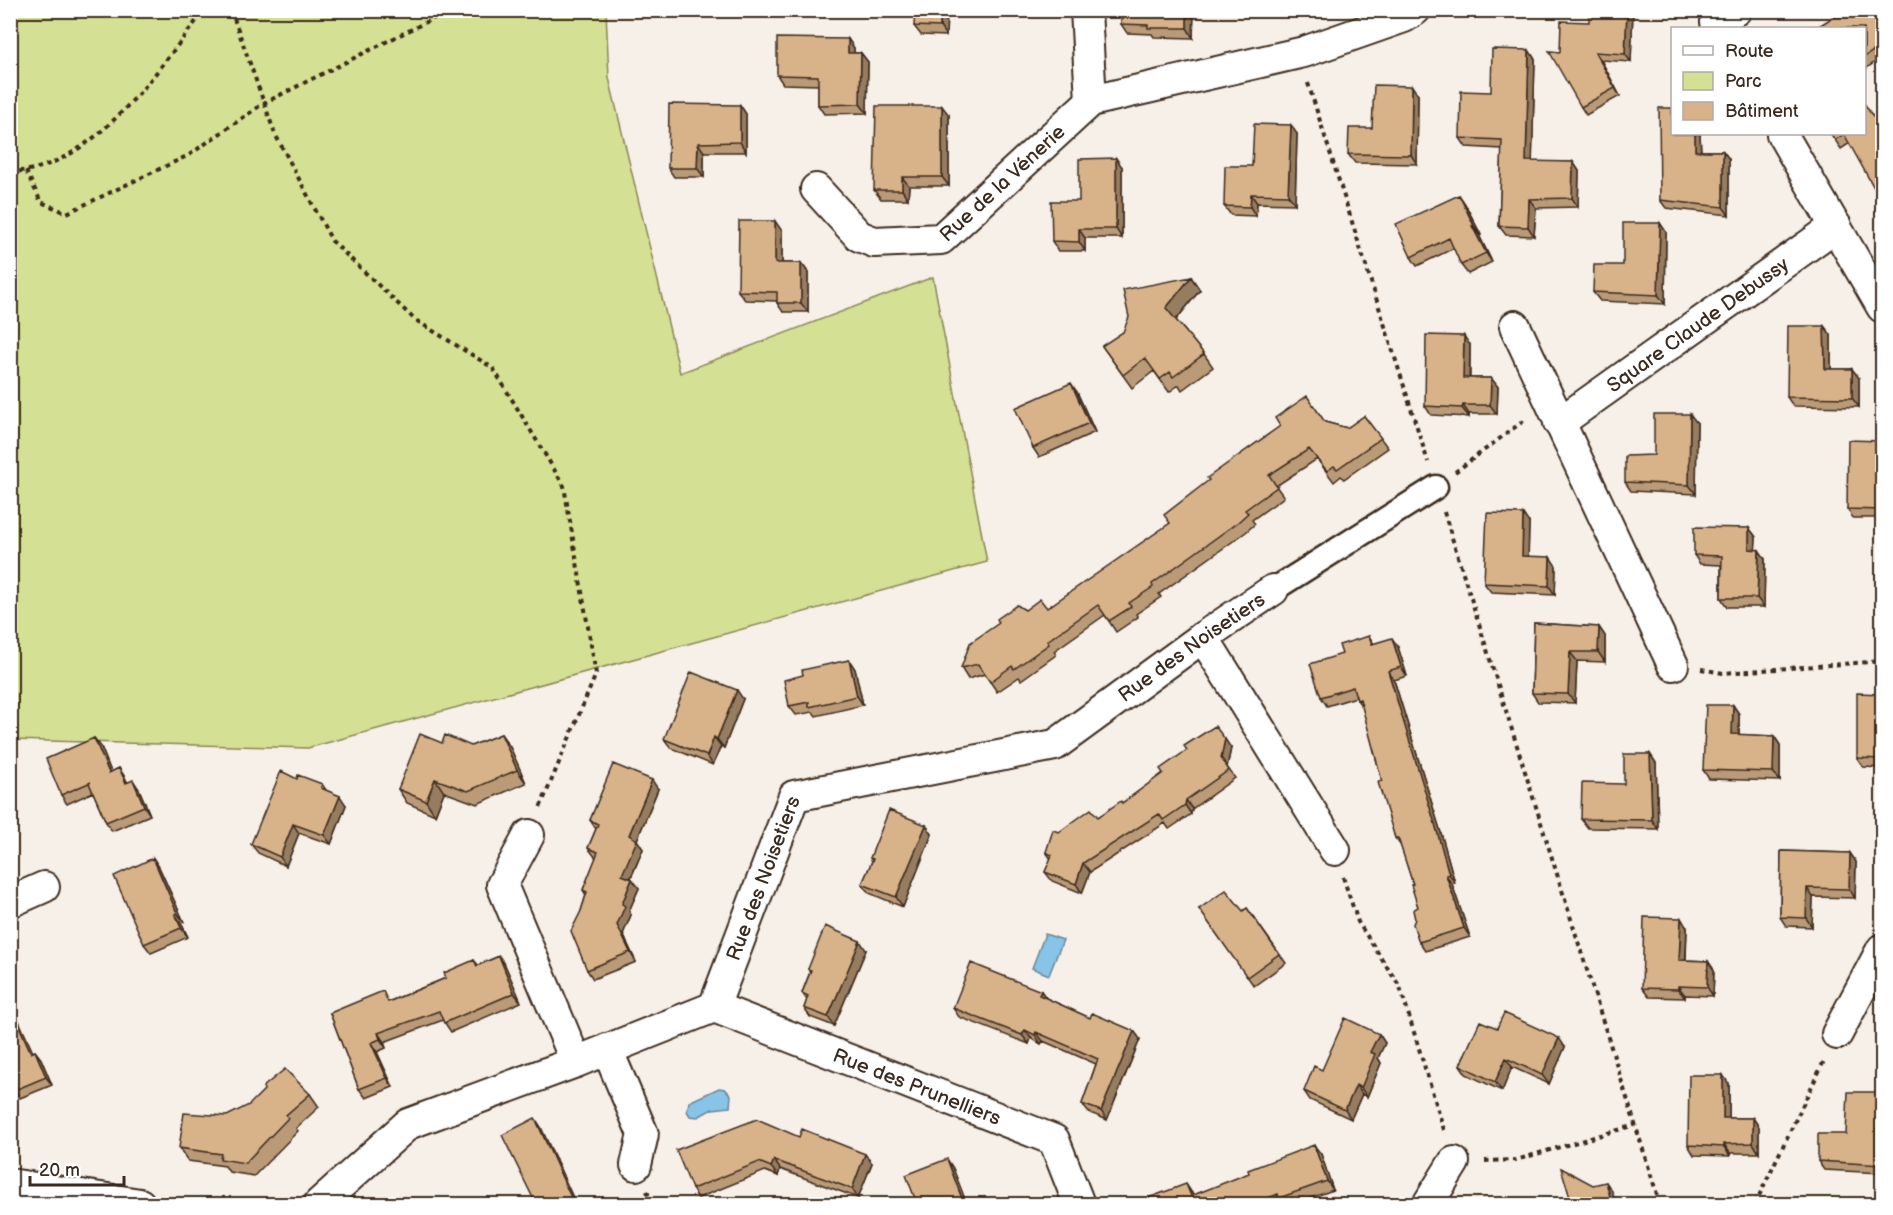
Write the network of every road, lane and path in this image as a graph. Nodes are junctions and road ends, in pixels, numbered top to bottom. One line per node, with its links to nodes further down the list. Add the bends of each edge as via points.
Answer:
1 (205, 10): 10 (path, via 134,103 76,151)
2 (231, 10): 8 (path)
3 (450, 10): 8 (path)
4 (1086, 10): 7 (street)
5 (1415, 10): 6 (street, Rue de la Vénerie)
6 (1298, 53): 7 (street, Rue de la Vénerie); 17 (path)
7 (1091, 101): 12 (street, Rue de la Vénerie, via 941,239 874,242 860,236)
8 (264, 103): 10 (path, via 189,155 67,213 40,202); 22 (path, via 275,134 332,241 414,319 493,368 564,486 596,674)
9 (1783, 135): 13 (street)
10 (26, 171): 11 (path)
11 (10, 172)
12 (816, 189)
13 (1836, 226): 14 (street); 16 (street, Square Claude Debussy)
14 (1882, 307)
15 (1515, 326): 16 (street)
16 (1554, 413): 17 (path); 21 (street)
17 (1436, 487): 18 (street); 31 (path)
18 (1273, 590): 19 (street, Rue des Noisetiers)
19 (1203, 637): 23 (street); 27 (street, Rue des Noisetiers, via 1055,745 794,796)
20 (1882, 661): 21 (path, via 1723,672)
21 (1673, 665)
22 (529, 835): 30 (street, via 502,885)
23 (1335, 850): 32 (path, via 1358,922 1400,987)
24 (44, 887): 25 (street)
25 (10, 902)
26 (1882, 949): 28 (street)
27 (714, 1007): 29 (street); 37 (street, Rue des Prunelliers, via 1053,1140)
28 (1838, 1034): 40 (path)
29 (607, 1049): 30 (street); 33 (street, via 642,1134)
30 (576, 1062): 36 (street, via 408,1124)
31 (1635, 1125): 32 (path, via 1516,1160); 39 (path)
32 (1454, 1162): 38 (street)
33 (636, 1165)
34 (10, 1184): 35 (street)
35 (140, 1204)
36 (319, 1204)
37 (1079, 1204)
38 (1428, 1204)
39 (1660, 1204)
40 (1755, 1204)

